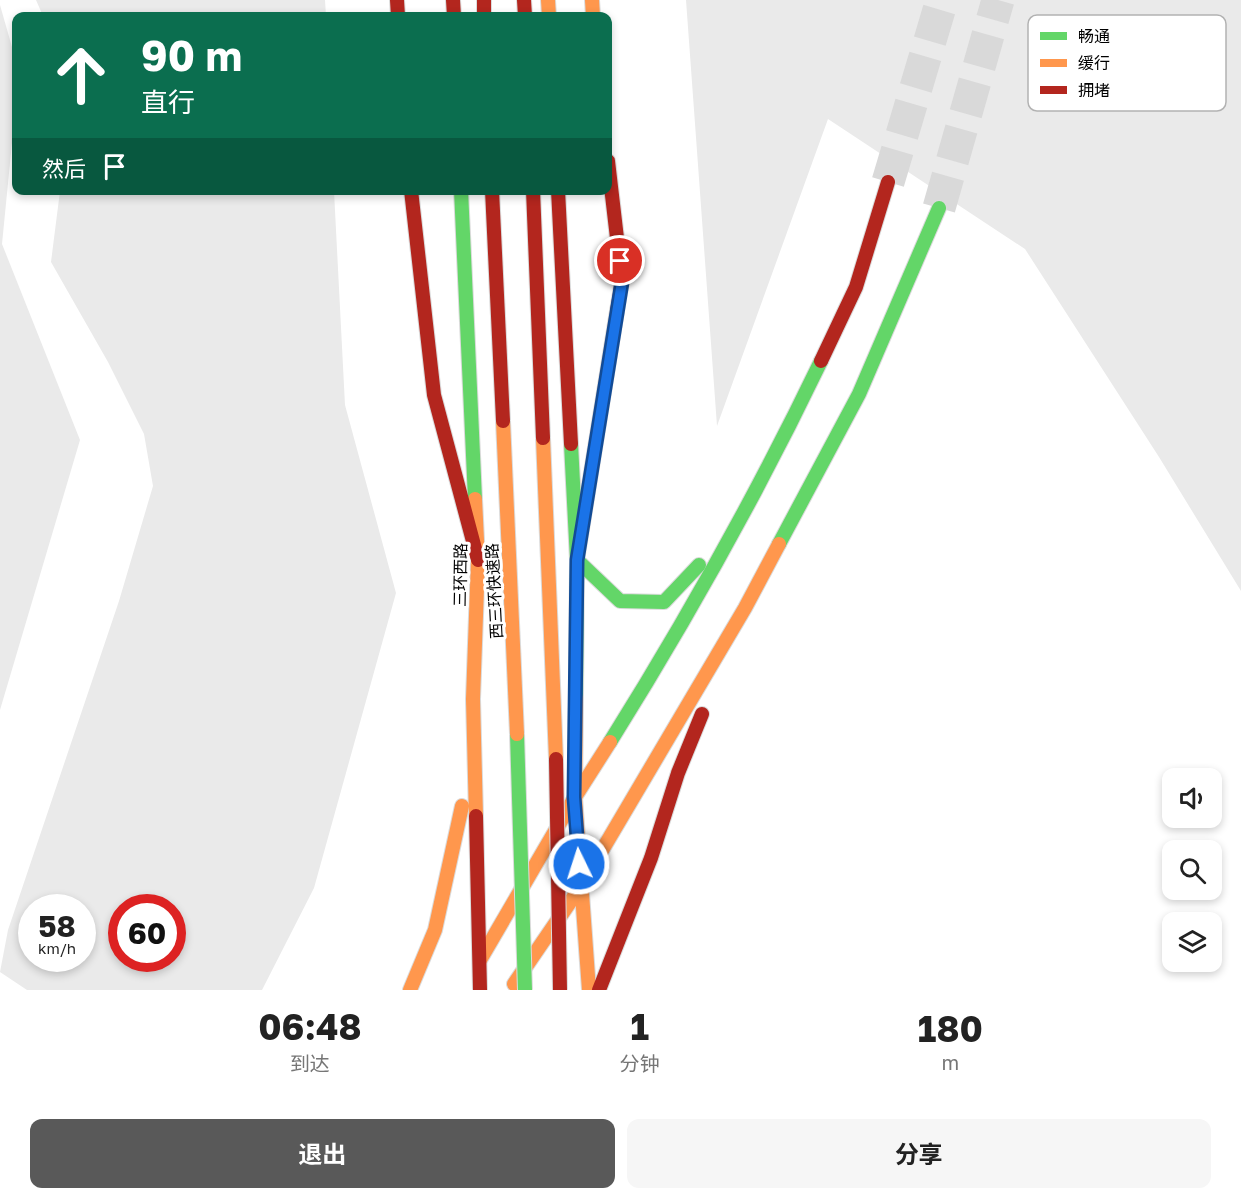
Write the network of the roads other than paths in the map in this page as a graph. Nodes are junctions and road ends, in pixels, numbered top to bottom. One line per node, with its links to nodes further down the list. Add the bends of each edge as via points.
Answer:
1 (888, 182): 9 (main road, via 856,287 779,448)
2 (412, 195): 10 (main road, via 434,395)
3 (462, 195): 10 (main road, 三环西路)
4 (492, 195): 20 (main road, 西三环快速路, bridge)
5 (532, 195): 21 (main road, bridge, via 555,730)
6 (558, 195): 11 (main road)
7 (612, 195): 11 (main road, via 622,282)
8 (939, 208): 12 (main road, via 859,394)
9 (734, 530): 11 (main road, via 664,602 620,601); 14 (main road, via 653,673)
10 (478, 560): 13 (main road, 三环西路)
11 (577, 560): 14 (main road)
12 (745, 608): 15 (main road); 23 (main road, via 678,773 651,858)
13 (472, 699): 16 (main road, 三环西路); 17 (main road, via 461,813 435,930)
14 (574, 797): 15 (main road); 16 (main road)
15 (581, 886): 19 (main road); 22 (main road)
16 (480, 960): 18 (main road, 三环西路)
17 (410, 990)
18 (480, 990)
19 (510, 990)
20 (525, 990)
21 (560, 990)
22 (590, 990)
23 (599, 990)

